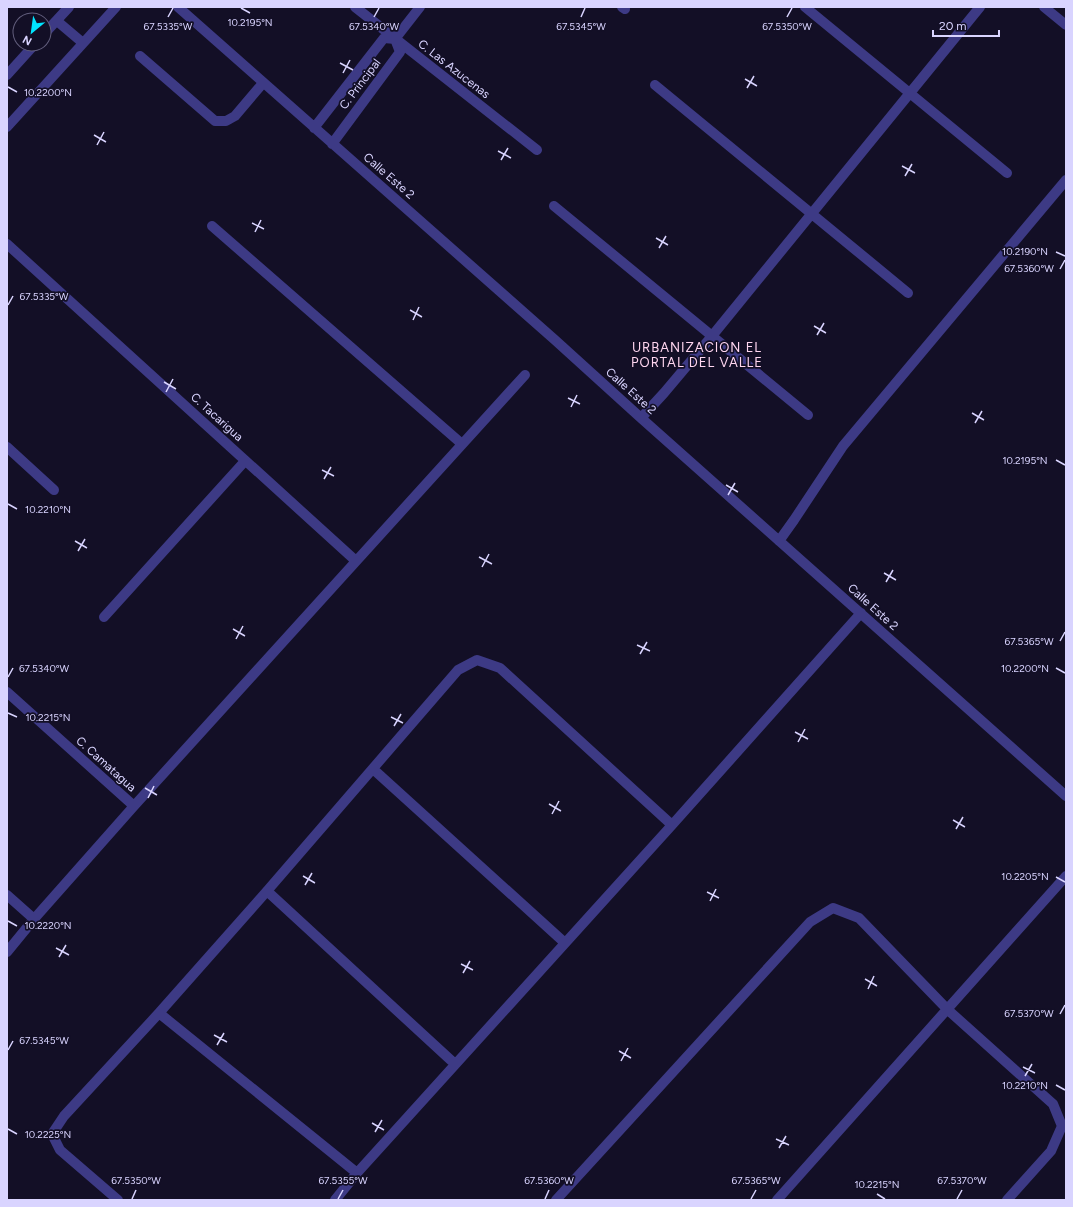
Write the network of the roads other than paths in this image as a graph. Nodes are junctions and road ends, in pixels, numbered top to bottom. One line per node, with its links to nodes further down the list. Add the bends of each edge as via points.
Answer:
1 (69, 7): 9 (street)
2 (116, 7): 13 (street)
3 (178, 7): 17 (street, Calle Este 2)
4 (355, 7): 12 (street, C. Las Azucenas)
5 (420, 7): 12 (street)
6 (805, 7): 19 (street)
7 (980, 7): 19 (street)
8 (1044, 7): 11 (street)
9 (57, 20): 10 (street); 13 (street)
10 (52, 25)
11 (1066, 25)
12 (395, 39): 21 (street, C. Principal, via 384,38); 22 (street, C. Principal, via 400,52); 23 (street, C. Las Azucenas)
13 (83, 43): 20 (street)
14 (28, 52): 16 (street)
15 (140, 56): 17 (street, via 215,121 226,121 235,116)
16 (7, 75)
17 (263, 83): 21 (street, Calle Este 2)
18 (655, 85): 27 (street)
19 (910, 93): 24 (street); 27 (street)
20 (7, 128)
21 (314, 128): 22 (street, Calle Este 2)
22 (332, 144): 34 (street, Calle Este 2)
23 (537, 150)
24 (1007, 173)
25 (1066, 180): 39 (street, via 843,446)
26 (554, 206): 31 (street)
27 (812, 214): 30 (street); 31 (street)
28 (212, 226): 35 (street)
29 (7, 244): 37 (street, C. Tacarigua)
30 (908, 293)
31 (712, 336): 33 (street); 34 (street)
32 (525, 375): 35 (street)
33 (808, 415)
34 (641, 418): 39 (street, Calle Este 2)
35 (462, 444): 40 (street)
36 (7, 447): 38 (street)
37 (245, 461): 40 (street, C. Tacarigua); 42 (street)
38 (54, 490)
39 (779, 541): 41 (street, Calle Este 2)
40 (356, 561): 46 (street)
41 (861, 614): 45 (street, Calle Este 2); 47 (street)
42 (104, 617)
43 (7, 692): 46 (street, C. Camatagua)
44 (373, 769): 47 (street, via 458,670 477,660 500,668); 49 (street); 52 (street)
45 (1066, 796)
46 (134, 806): 51 (street)
47 (672, 825): 52 (street)
48 (1066, 876): 54 (street)
49 (267, 891): 55 (street); 56 (street)
50 (7, 895): 51 (street)
51 (34, 919): 53 (street)
52 (565, 943): 56 (street)
53 (7, 952)
54 (948, 1010): 60 (street, via 859,918 833,908 810,922); 61 (street); 62 (street, via 1053,1104 1062,1126 1051,1151)
55 (159, 1013): 57 (street); 58 (street, via 64,1116 52,1134 60,1150)
56 (455, 1064): 57 (street)
57 (357, 1173): 59 (street)
58 (118, 1200)
59 (335, 1200)
60 (556, 1200)
61 (777, 1200)
62 (1007, 1200)

